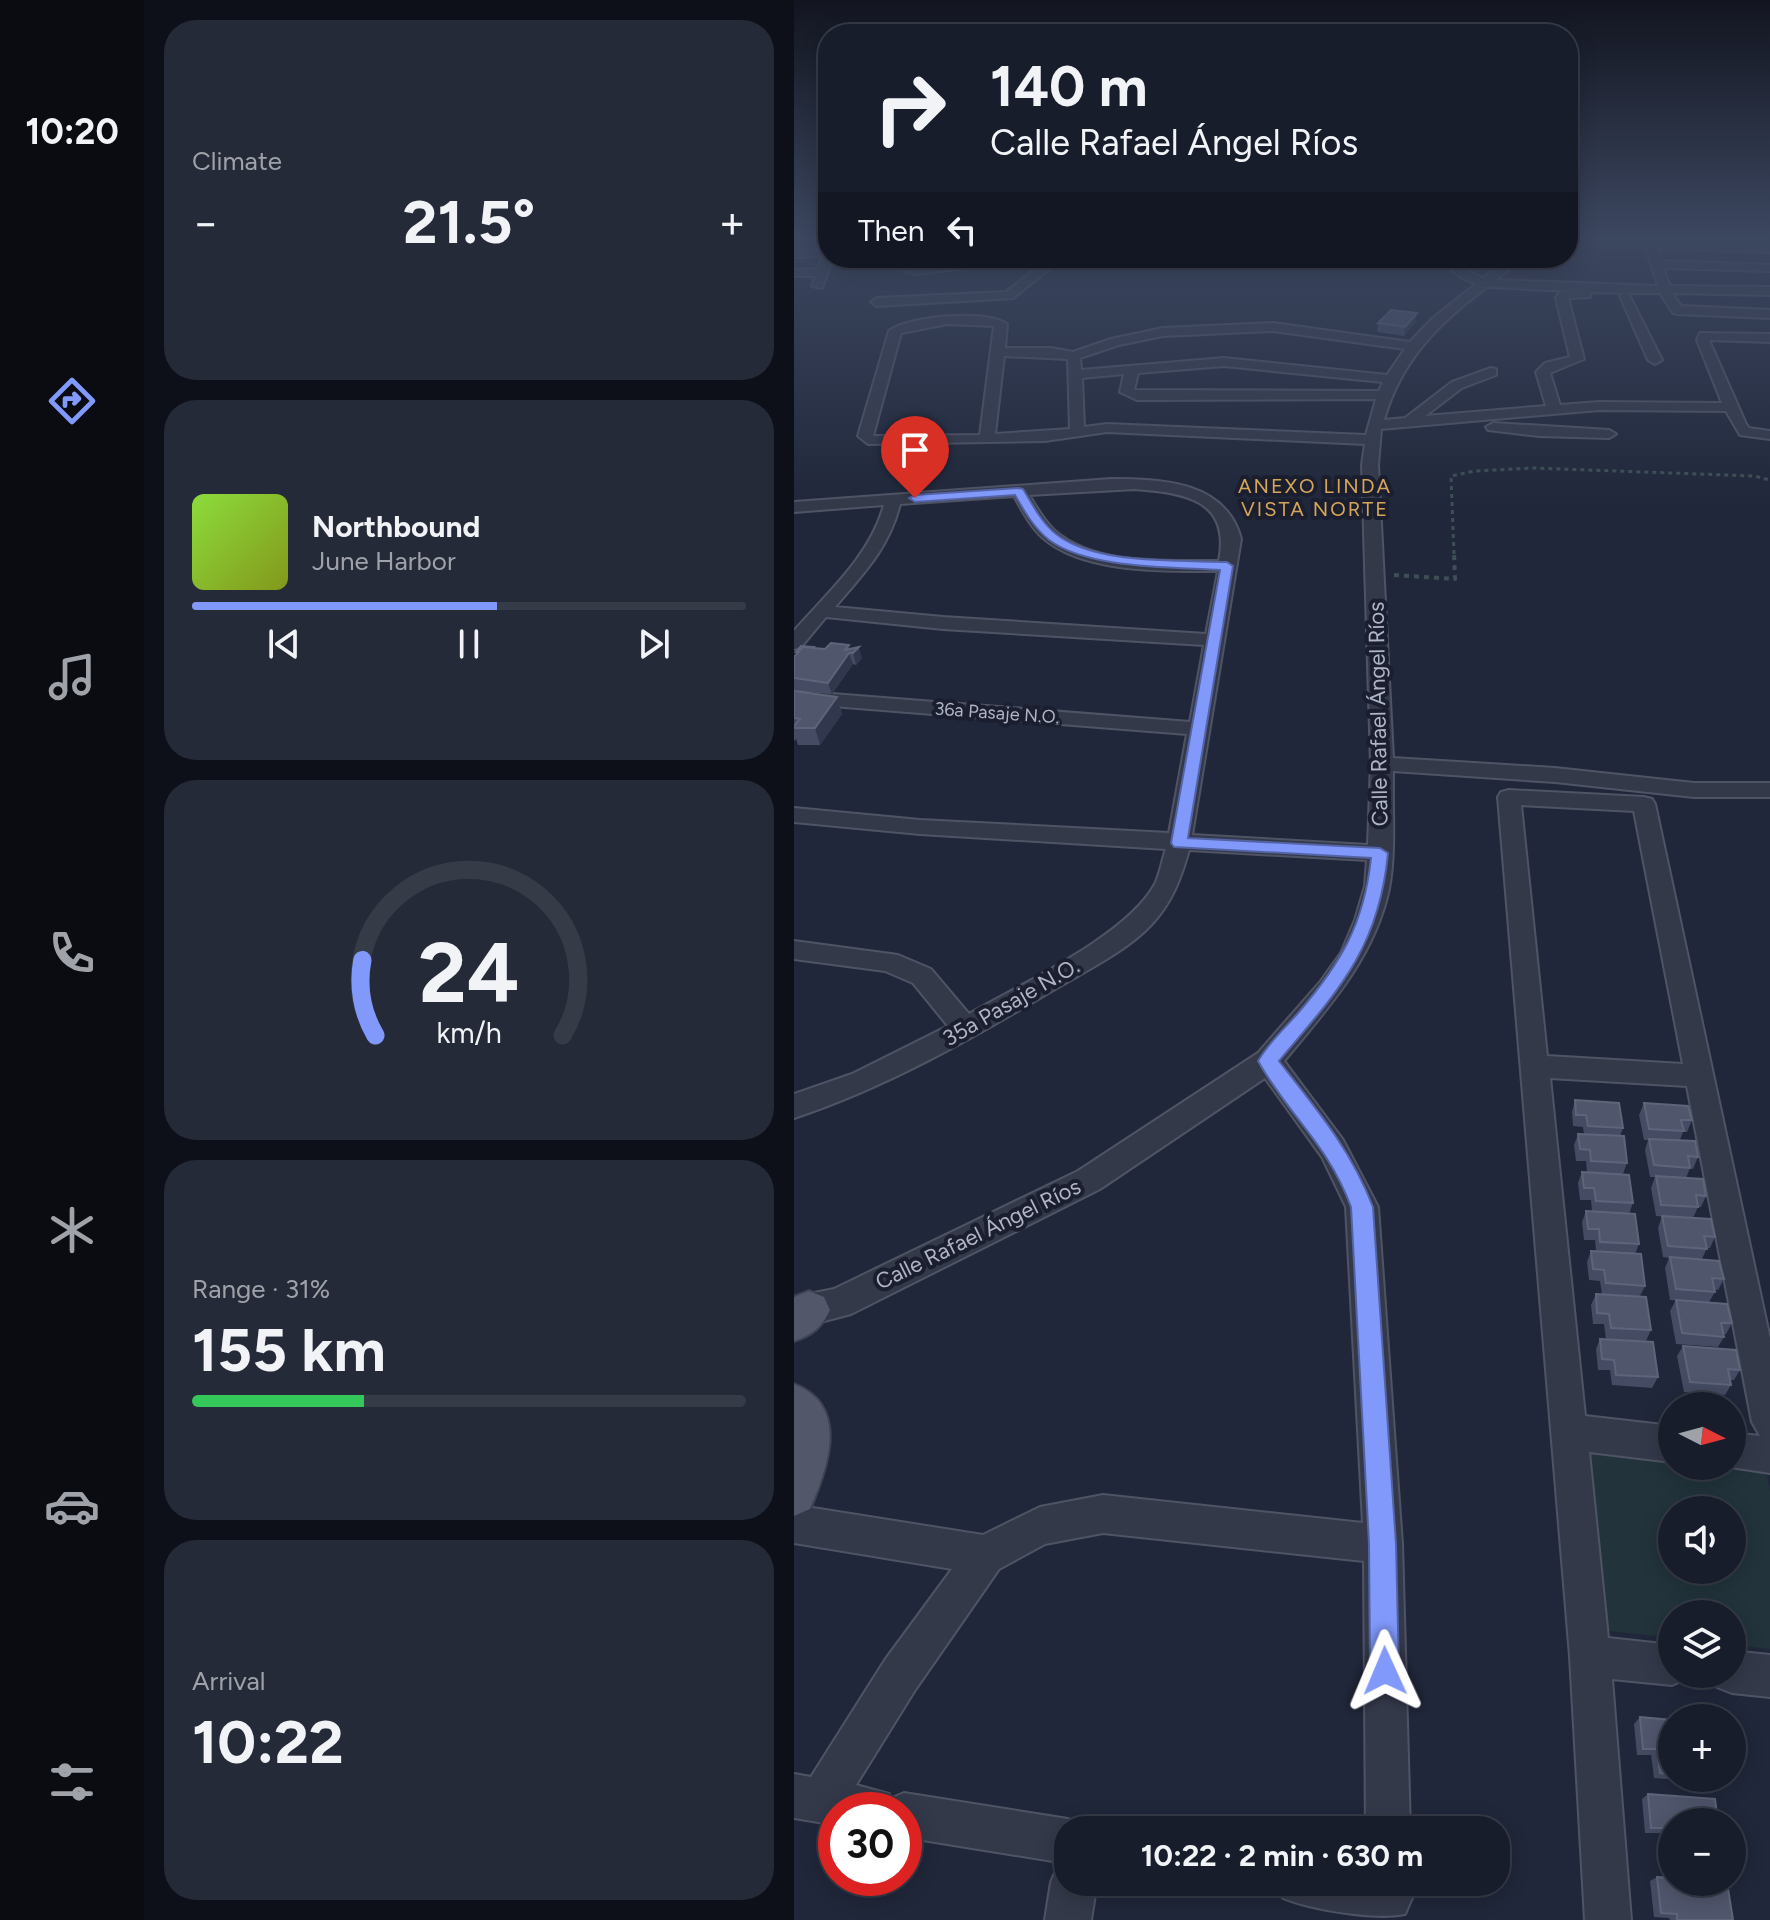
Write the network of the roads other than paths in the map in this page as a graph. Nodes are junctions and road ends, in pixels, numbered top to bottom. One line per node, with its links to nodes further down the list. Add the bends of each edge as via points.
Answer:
1 (910, 326): 26 (street, via 895,331 865,436 881,442)
2 (1001, 326): 8 (street)
3 (1432, 326): 7 (street, Calle Rafael Ángel Ríos)
4 (1570, 326): 18 (street, via 1578,355 1543,372)
5 (1639, 326): 11 (street)
6 (1765, 337): 9 (street); 17 (street, via 1705,336)
7 (1412, 346): 10 (street, via 1292,328 1222,328 1138,336); 15 (street, Calle Rafael Ángel Ríos)
8 (996, 352): 10 (street); 26 (street)
9 (1770, 353)
10 (1074, 356): 14 (street)
11 (1655, 360)
12 (1132, 368): 14 (street); 15 (street, via 1224,362); 19 (street, via 1127,392)
13 (1491, 372): 21 (street, via 1457,385)
14 (1077, 374): 22 (street)
15 (1389, 379): 16 (street, Calle Rafael Ángel Ríos)
16 (1382, 395): 19 (street); 23 (street, Calle Rafael Ángel Ríos)
17 (1730, 407): 18 (street, via 1629,405); 25 (street, via 1745,432)
18 (1555, 411): 20 (street)
19 (1147, 413): 22 (street); 23 (street)
20 (1467, 418): 21 (street); 24 (street, via 1507,430)
21 (1409, 422): 23 (street)
22 (1077, 431): 26 (street)
23 (1372, 432): 36 (street, Calle Rafael Ángel Ríos)
24 (1609, 434)
25 (1770, 435)
26 (987, 438)
27 (1019, 491): 28 (street); 30 (street, via 1034,518 1070,548 1130,561); 30 (street, 35a Pasaje N.O., via 1129,485 1185,491 1205,499 1229,523)
28 (893, 500): 29 (street); 31 (street, via 885,531 871,553)
29 (794, 507)
30 (1227, 566): 32 (street, 35a Pasaje N.O.)
31 (822, 611): 32 (street); 33 (street)
32 (1213, 640): 35 (street, 35a Pasaje N.O.)
33 (794, 643)
34 (794, 697): 35 (street, 36a Pasaje N.O.)
35 (1201, 729): 39 (street, 35a Pasaje N.O.)
36 (1382, 764): 37 (street, via 1694,790); 40 (street, Calle Rafael Ángel Ríos)
37 (1770, 790)
38 (794, 815): 39 (street)
39 (1179, 843): 40 (street); 42 (street, 35a Pasaje N.O., via 1167,885 1142,919 1097,952)
40 (1380, 853): 43 (street, Calle Rafael Ángel Ríos, via 1368,920 1352,956)
41 (794, 950): 42 (street, via 889,962 922,976)
42 (966, 1029): 46 (street, 35a Pasaje N.O., via 862,1082)
43 (1268, 1061): 47 (street, Calle Rafael Ángel Ríos, via 1089,1180 839,1303); 56 (street, via 1333,1146 1362,1207)
44 (1534, 1066): 45 (street); 45 (street, via 1509,797 1644,804); 50 (street)
45 (1699, 1076): 49 (street)
46 (794, 1106)
47 (799, 1315)
48 (801, 1416): 54 (main road, via 807,1455)
49 (1770, 1422)
50 (1568, 1432): 51 (street); 58 (street)
51 (1658, 1442)
52 (1746, 1452): 53 (street)
53 (1770, 1455)
54 (794, 1493)
55 (794, 1524): 57 (street)
56 (1383, 1544): 57 (street, via 1103,1514 1040,1526); 63 (street)
57 (985, 1555): 62 (street)
58 (1590, 1656): 59 (street); 70 (street)
59 (1658, 1663)
60 (1746, 1673): 61 (street)
61 (1770, 1676)
62 (808, 1799)
63 (1388, 1816)
64 (922, 1818): 65 (street)
65 (1054, 1839)
66 (1072, 1896): 69 (street)
67 (1369, 1896): 68 (street)
68 (1389, 1900)
69 (1068, 1920)
70 (1608, 1920)

